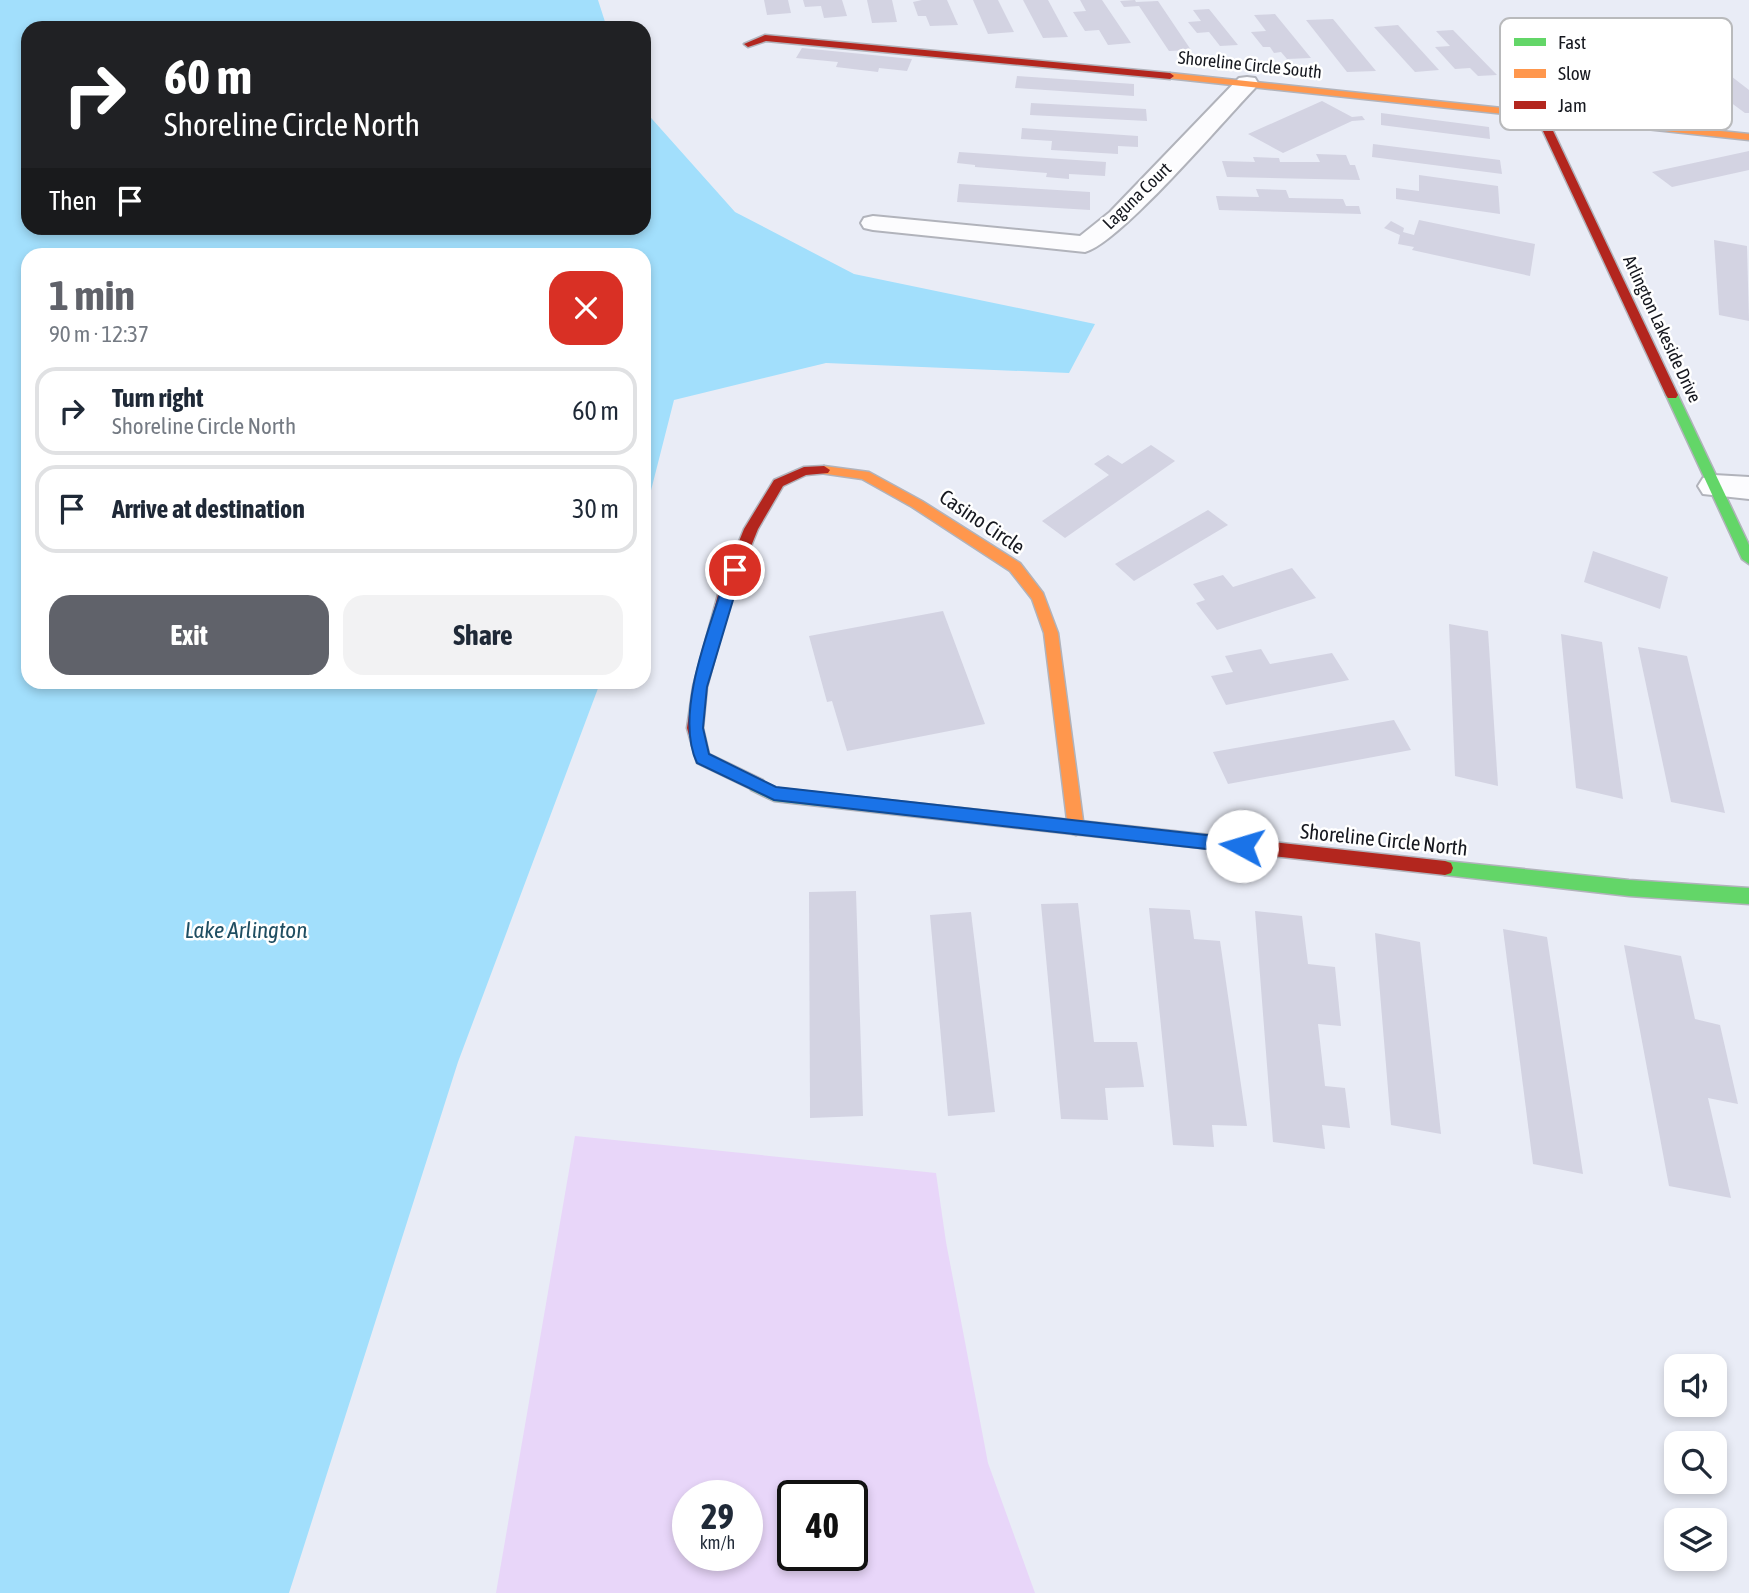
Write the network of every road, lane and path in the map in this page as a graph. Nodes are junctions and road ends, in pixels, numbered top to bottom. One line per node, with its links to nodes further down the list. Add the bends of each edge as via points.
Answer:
1 (748, 44): 2 (street, Shoreline Circle South, via 765,38)
2 (1247, 83): 3 (street, Shoreline Circle South); 7 (street, Laguna Court, via 1119,217 1085,244)
3 (1500, 111)
4 (1548, 130): 9 (street, Arlington Lakeside Drive)
5 (1680, 130): 6 (street, Shoreline Circle South)
6 (1749, 137)
7 (873, 223)
8 (792, 476): 12 (street, Casino Circle, via 834,469 865,475 1015,567 1038,597 1051,633); 12 (street, Shoreline Circle North, via 778,483 751,529 726,591 700,687 695,728 702,758 774,793)
9 (1714, 486): 10 (street); 11 (street, Arlington Lakeside Drive)
10 (1749, 488)
11 (1749, 559)
12 (1076, 828): 13 (street, Shoreline Circle North, via 1629,888)
13 (1749, 896)

